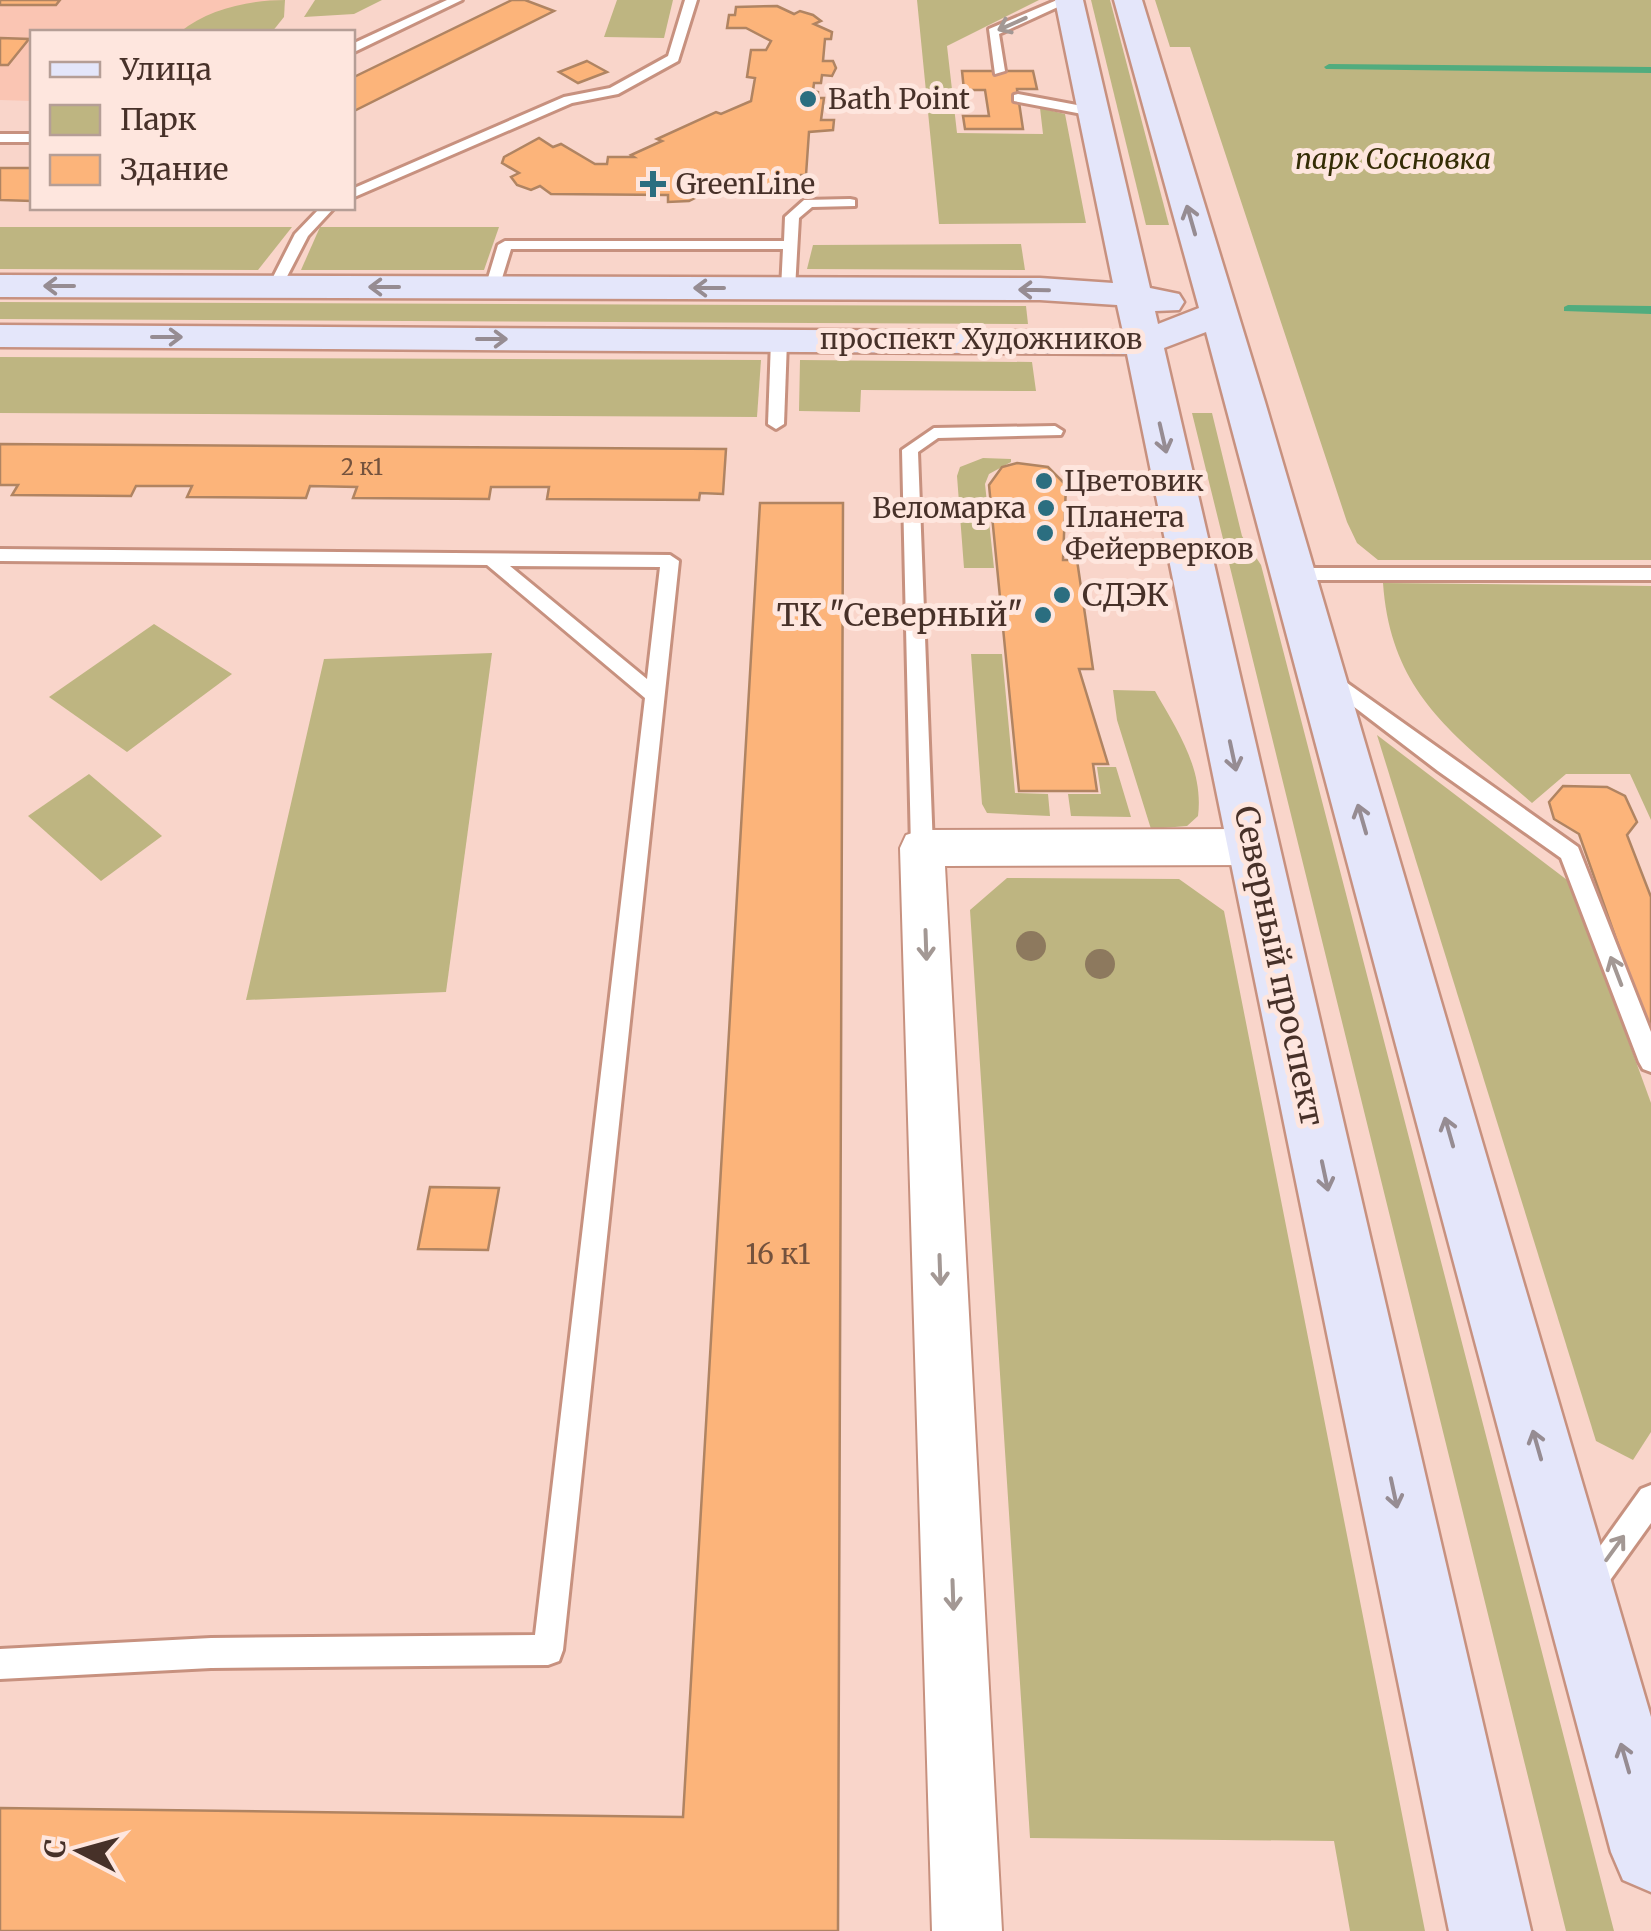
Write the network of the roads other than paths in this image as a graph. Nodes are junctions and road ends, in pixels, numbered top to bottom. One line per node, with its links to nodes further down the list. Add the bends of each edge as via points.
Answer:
1 (456, 0): 5 (lane)
2 (691, 0): 11 (lane, via 674,58 614,91 568,100)
3 (1068, 0): 6 (lane, one-way to 6, via 993,32); 8 (main road, Северный проспект)
4 (1128, 0): 19 (main road, one-way to 4)
5 (355, 48)
6 (999, 71)
7 (1018, 98): 8 (lane)
8 (1093, 112): 20 (main road, Северный проспект)
9 (0, 138): 10 (lane)
10 (30, 138)
11 (355, 193)
12 (850, 203): 14 (lane, via 810,203 792,217)
13 (325, 210): 16 (lane, via 302,234)
14 (789, 245): 17 (lane, via 506,245); 18 (lane)
15 (0, 286): 16 (main road, проспект Художников, one-way to 15)
16 (275, 287): 17 (main road, проспект Художников, one-way to 16)
17 (492, 288): 18 (main road, проспект Художников, one-way to 17)
18 (788, 289): 20 (main road, проспект Художников, one-way to 18, via 1040,290)
19 (1218, 314): 20 (main road, проспект Художников); 27 (main road)
20 (1137, 319): 22 (main road, проспект Художников); 32 (main road, Северный проспект, one-way to 32)
21 (0, 336): 22 (main road, проспект Художников, one-way to 22)
22 (780, 340): 23 (lane)
23 (776, 424)
24 (1055, 431): 31 (lane, via 934,433 910,450)
25 (0, 556): 26 (lane)
26 (491, 559): 30 (lane); 30 (lane, via 670,561)
27 (1293, 574): 28 (lane); 29 (main road)
28 (1651, 574)
29 (1320, 670): 33 (lane); 37 (main road, one-way to 29)
30 (655, 696): 38 (lane, via 548,1650 211,1653)
31 (922, 848): 32 (street); 40 (street, one-way to 40)
32 (1253, 848): 41 (main road, Северный проспект, one-way to 41)
33 (1570, 852): 34 (lane); 35 (lane, one-way to 33)
34 (1592, 870)
35 (1651, 1062)
36 (1651, 1499): 37 (lane, one-way to 36)
37 (1580, 1598): 39 (main road, one-way to 37)
38 (0, 1664)
39 (1651, 1852)
40 (967, 1931)
41 (1490, 1931)

